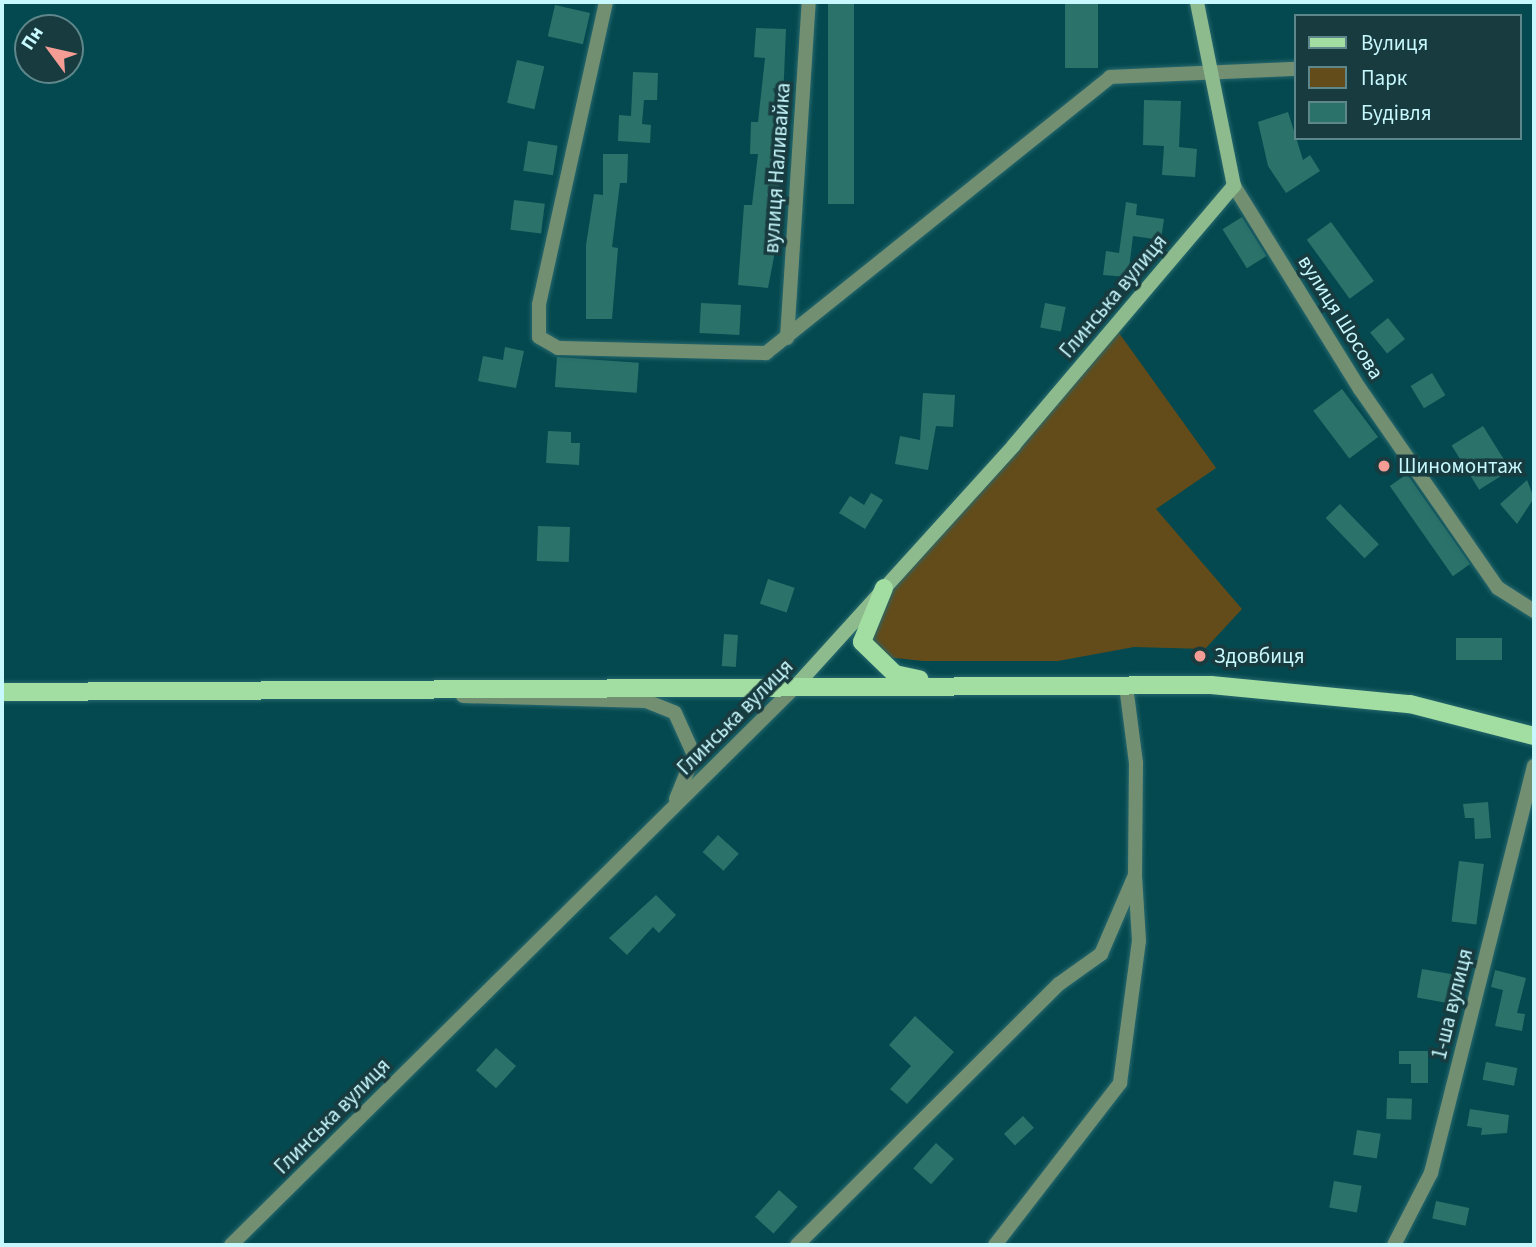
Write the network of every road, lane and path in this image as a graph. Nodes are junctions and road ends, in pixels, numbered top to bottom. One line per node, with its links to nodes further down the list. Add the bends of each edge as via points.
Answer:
1 (606, 2): 7 (street, via 539,305 540,337 558,348 688,355 766,353)
2 (809, 2): 7 (street, вулиця Наливайка)
3 (1196, 2): 5 (main road, вулиця Шосова)
4 (1294, 69): 5 (street)
5 (1208, 72): 6 (main road, вулиця Шосова); 7 (street, via 1110,77)
6 (1234, 186): 8 (main road, Глинська вулиця); 9 (street, вулиця Шосова, via 1360,389 1499,588)
7 (787, 338)
8 (884, 589): 11 (main road, via 862,642 874,660 912,679); 12 (main road, Глинська вулиця)
9 (1534, 611)
10 (1126, 686): 11 (main road); 15 (main road, via 1211,685 1410,704); 18 (street, via 1136,764)
11 (995, 687): 12 (main road)
12 (794, 688): 13 (main road); 17 (street, Глинська вулиця)
13 (424, 690): 14 (main road); 17 (street, via 500,701 646,701 675,713 694,755)
14 (2, 692)
15 (1534, 736)
16 (1534, 766): 22 (street, 1-ша вулиця, via 1431,1173)
17 (669, 812): 19 (street, Глинська вулиця)
18 (1135, 875): 20 (street, via 1101,954 1059,984); 21 (street, via 1139,941 1120,1083)
19 (231, 1245)
20 (797, 1245)
21 (995, 1245)
22 (1394, 1245)

